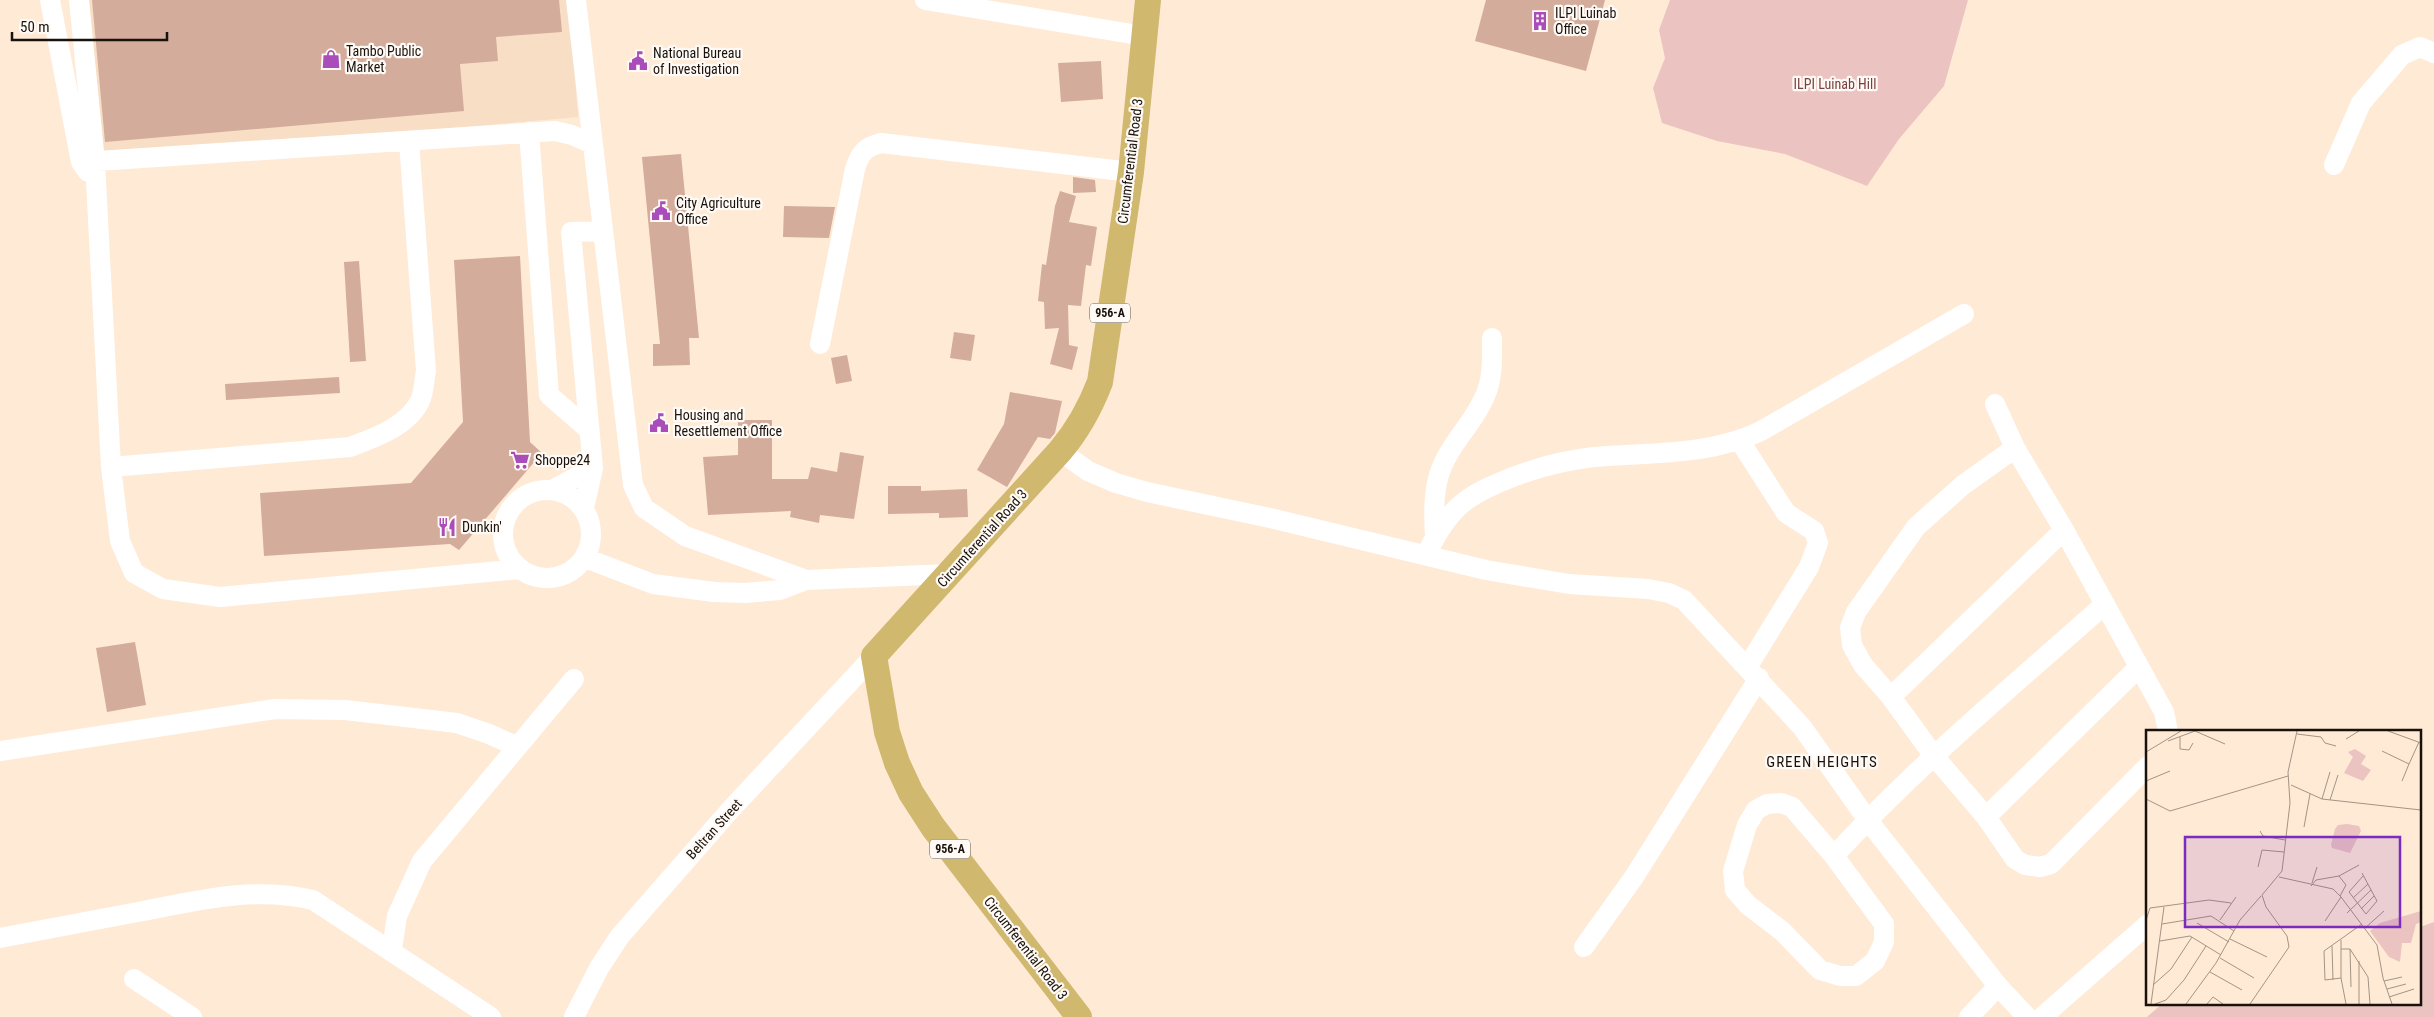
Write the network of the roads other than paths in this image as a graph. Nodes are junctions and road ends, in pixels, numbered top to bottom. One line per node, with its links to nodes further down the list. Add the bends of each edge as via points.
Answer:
1 (50, 0): 11 (street)
2 (79, 0): 11 (street)
3 (576, 0): 10 (street)
4 (925, 0): 6 (street)
5 (1148, 0): 6 (main road, Circumferential Road 3 / 956-A)
6 (1144, 36): 13 (main road, Circumferential Road 3 / 956-A)
7 (2434, 52): 12 (street, via 2420,48 2402,55 2361,103)
8 (529, 132): 9 (street); 10 (street, via 555,131); 16 (street)
9 (409, 142): 11 (street); 25 (street, via 426,371 420,401 402,422 350,447)
10 (592, 144): 14 (street)
11 (88, 162): 25 (street, via 95,182)
12 (2334, 165)
13 (1131, 172): 19 (street, via 881,143 866,147 855,169); 24 (main road, Circumferential Road 3 / 956-A, via 1100,382 1084,417)
14 (602, 231): 15 (street); 35 (street, via 633,485 644,508 685,536)
15 (571, 232): 16 (street, via 550,233); 21 (street)
16 (537, 238): 21 (street, via 549,395)
17 (1964, 314): 22 (street)
18 (1492, 338): 30 (street, via 1491,378 1486,394 1444,461 1439,476 1434,514)
19 (820, 344)
20 (1995, 404): 23 (street)
21 (588, 429): 26 (street)
22 (1740, 441): 30 (street, via 1700,449 1591,457 1534,469 1469,497 1450,514); 39 (street, via 1786,513 1814,531 1818,543)
23 (2015, 448): 29 (street); 41 (street, via 1963,485 1916,527 1856,612 1850,628 1852,645 1863,665)
24 (1060, 451): 31 (street, via 1088,471 1147,492); 34 (main road, Circumferential Road 3 / 956-A)
25 (111, 466): 33 (street, via 120,541 134,573 163,589 220,597)
26 (593, 468): 27 (street); 28 (street)
27 (552, 490): 28 (street, via 570,495); 33 (street, via 524,496 506,517 505,546)
28 (584, 508): 32 (street, via 591,525 592,542)
29 (2064, 530): 36 (street); 41 (street)
30 (1435, 537): 31 (street)
31 (1426, 555): 39 (street, via 1486,570 1569,584 1669,593 1684,600)
32 (585, 558): 33 (street, via 562,576 534,576); 35 (street, via 653,584 714,592 780,590)
33 (520, 569)
34 (950, 574): 35 (street); 37 (main road, Circumferential Road 3 / 956-A)
35 (806, 580)
36 (2105, 604): 38 (street); 45 (street)
37 (874, 656): 58 (street, Beltran Street, via 719,822 620,936); 59 (main road, Circumferential Road 3 / 956-A, via 887,732 911,793 939,835)
38 (2139, 667): 42 (street, via 2164,712); 47 (street)
39 (1753, 672): 48 (street, via 1802,727); 52 (street, via 1634,877)
40 (574, 679): 43 (street)
41 (1891, 697): 45 (street)
42 (2168, 730)
43 (516, 746): 44 (street, via 456,723 345,710 275,709); 53 (street, via 422,862 397,916)
44 (0, 751)
45 (1934, 756): 47 (street); 48 (street)
46 (2146, 768): 47 (street, via 2051,864 2040,867 2025,865 2015,859)
47 (1986, 818)
48 (1867, 819): 49 (street); 55 (street)
49 (1834, 856): 49 (street, via 1884,924 1884,942 1875,961 1856,976 1840,976 1820,970 1782,931 1748,906 1735,890 1732,871 1746,825 1756,810 1767,804 1781,803 1792,807)
50 (2146, 926): 62 (street)
51 (0, 938): 53 (street, via 217,897 261,893 289,894 313,900)
52 (1584, 947)
53 (392, 950): 57 (street)
54 (134, 979): 56 (street)
55 (1998, 986): 60 (street); 61 (street)
56 (192, 1017)
57 (491, 1017)
58 (574, 1017)
59 (1079, 1017)
60 (1969, 1017)
61 (2027, 1017)
62 (2042, 1017)

